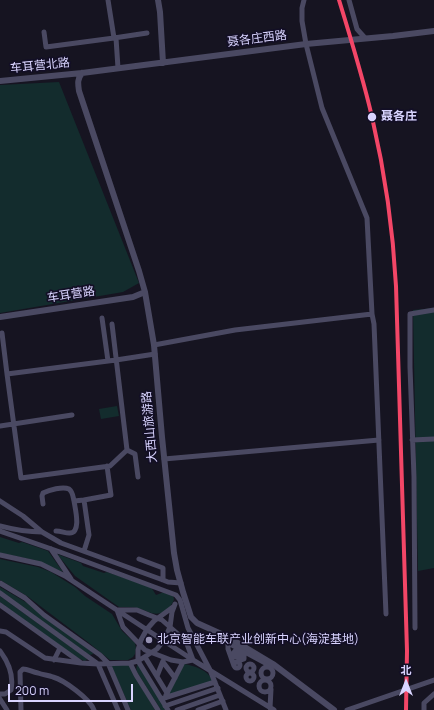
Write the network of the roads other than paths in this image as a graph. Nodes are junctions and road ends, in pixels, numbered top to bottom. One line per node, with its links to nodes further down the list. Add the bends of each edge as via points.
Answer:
1 (108, 0): 8 (street)
2 (158, 0): 11 (street)
3 (304, 0): 10 (street, via 302,21)
4 (349, 0): 9 (street, via 357,29)
5 (44, 32): 8 (street, via 46,47)
6 (434, 32): 9 (street, 聂各庄西路)
7 (148, 34): 8 (street)
8 (115, 38): 12 (street)
9 (365, 38): 10 (street, 聂各庄西路)
10 (306, 44): 11 (street, 聂各庄西路); 17 (street, via 322,108 367,218)
11 (163, 63): 12 (street, 聂各庄西路)
12 (118, 68): 13 (street, 聂各庄西路)
13 (82, 73): 14 (street, 车耳营北路); 15 (street, 大西山旅游路, via 78,79 79,92)
14 (0, 81)
15 (145, 292): 18 (street, 车耳营路, via 133,297); 22 (street, 大西山旅游路)
16 (434, 310): 33 (street, via 410,314)
17 (372, 314): 22 (street, via 235,330); 32 (street)
18 (0, 317)
19 (102, 318): 25 (street)
20 (112, 324): 24 (street)
21 (2, 333): 26 (street)
22 (154, 344): 23 (street, 大西山旅游路)
23 (155, 354): 24 (street); 35 (street, 大西山旅游路)
24 (116, 360): 25 (street); 34 (street)
25 (108, 361): 26 (street)
26 (7, 375): 27 (street); 29 (street)
27 (0, 377)
28 (72, 415): 29 (street)
29 (14, 423): 30 (street); 36 (street, via 21,478)
30 (0, 426)
31 (434, 439): 33 (street)
32 (379, 440): 35 (street); 59 (street)
33 (412, 440): 62 (street)
34 (127, 450): 36 (street, via 110,466); 37 (street, via 135,454)
35 (164, 459): 53 (street, 大西山旅游路, via 174,553)
36 (106, 466): 38 (street, via 111,495)
37 (138, 477)
38 (84, 500): 40 (street); 47 (street, via 89,535)
39 (0, 501): 45 (street)
40 (74, 501): 41 (street, via 69,489 51,490 43,493); 44 (street, via 77,522 74,532)
41 (43, 504)
42 (0, 526): 45 (street, via 13,530)
43 (0, 531): 46 (street)
44 (56, 531)
45 (42, 532): 47 (street, via 61,543)
46 (51, 549): 51 (street); 55 (street, via 173,593)
47 (84, 551): 50 (street)
48 (0, 555): 51 (street, via 41,564)
49 (139, 559): 50 (street, via 163,568)
50 (163, 580): 53 (street)
51 (73, 581): 58 (street)
52 (0, 583): 72 (street, via 25,598)
53 (181, 583): 118 (street, 大西山旅游路, via 190,613 197,623 228,637 273,664)
54 (0, 593): 77 (street)
55 (179, 598): 56 (street); 65 (street)
56 (175, 604): 60 (street); 61 (street)
57 (0, 605): 69 (street)
58 (117, 610): 60 (street, via 137,610); 63 (street); 68 (street, via 123,627)
59 (386, 614)
60 (158, 618): 61 (street); 63 (street)
61 (170, 627): 66 (street); 80 (street, via 187,644)
62 (415, 628)
63 (147, 629): 66 (street); 68 (street)
64 (0, 631): 78 (street, via 6,632 45,658)
65 (193, 638): 67 (street, via 214,637); 88 (street)
66 (164, 640): 73 (street); 80 (street)
67 (228, 643): 70 (street); 87 (street)
68 (140, 644): 73 (street); 81 (street)
69 (60, 648): 78 (street); 83 (street)
70 (235, 650): 75 (street, via 234,656); 76 (street)
71 (0, 651): 101 (street, via 11,669 12,683 11,690)
72 (95, 652): 77 (street, via 95,656); 84 (street)
73 (151, 653): 74 (street); 79 (street)
74 (145, 656): 81 (street); 91 (street)
75 (238, 656)
76 (251, 656): 89 (street, via 269,665); 90 (street, via 246,668)
77 (89, 657): 86 (street)
78 (54, 660): 83 (street)
79 (164, 660): 82 (street); 91 (street); 92 (street)
80 (193, 660): 82 (street); 88 (street)
81 (138, 661): 85 (street); 105 (street)
82 (183, 662): 92 (street)
83 (81, 663): 86 (street)
84 (108, 663): 85 (street); 86 (street); 113 (street)
85 (130, 663): 114 (street)
86 (98, 664): 112 (street)
87 (234, 666)
88 (210, 670): 95 (street); 108 (street)
89 (272, 670): 93 (street, via 272,677); 93 (street, via 266,667 261,670 261,676)
90 (250, 672)
91 (157, 676): 96 (street)
92 (175, 678): 97 (street)
93 (266, 679): 98 (street); 98 (street, via 259,684 260,690 269,691)
94 (434, 680): 119 (street)
95 (215, 682): 99 (street); 105 (street)
96 (162, 685): 97 (street); 100 (street)
97 (170, 686): 100 (street)
98 (271, 687): 108 (street)
99 (218, 688): 103 (street); 107 (street)
100 (167, 692): 105 (street)
101 (0, 694)
102 (434, 694): 120 (street, via 424,703)
103 (220, 695): 106 (street); 115 (street)
104 (0, 699): 109 (street)
105 (163, 699): 107 (street)
106 (223, 701): 116 (street); 117 (street)
107 (167, 708)
108 (272, 709)
109 (7, 710)
110 (21, 710): 111 (street, via 20,672 23,669 54,677 84,697)
111 (94, 710)
112 (118, 710)
113 (128, 710)
114 (158, 710)
115 (177, 710)
116 (198, 710)
117 (226, 710)
118 (334, 710)
119 (347, 710)
120 (424, 710)

